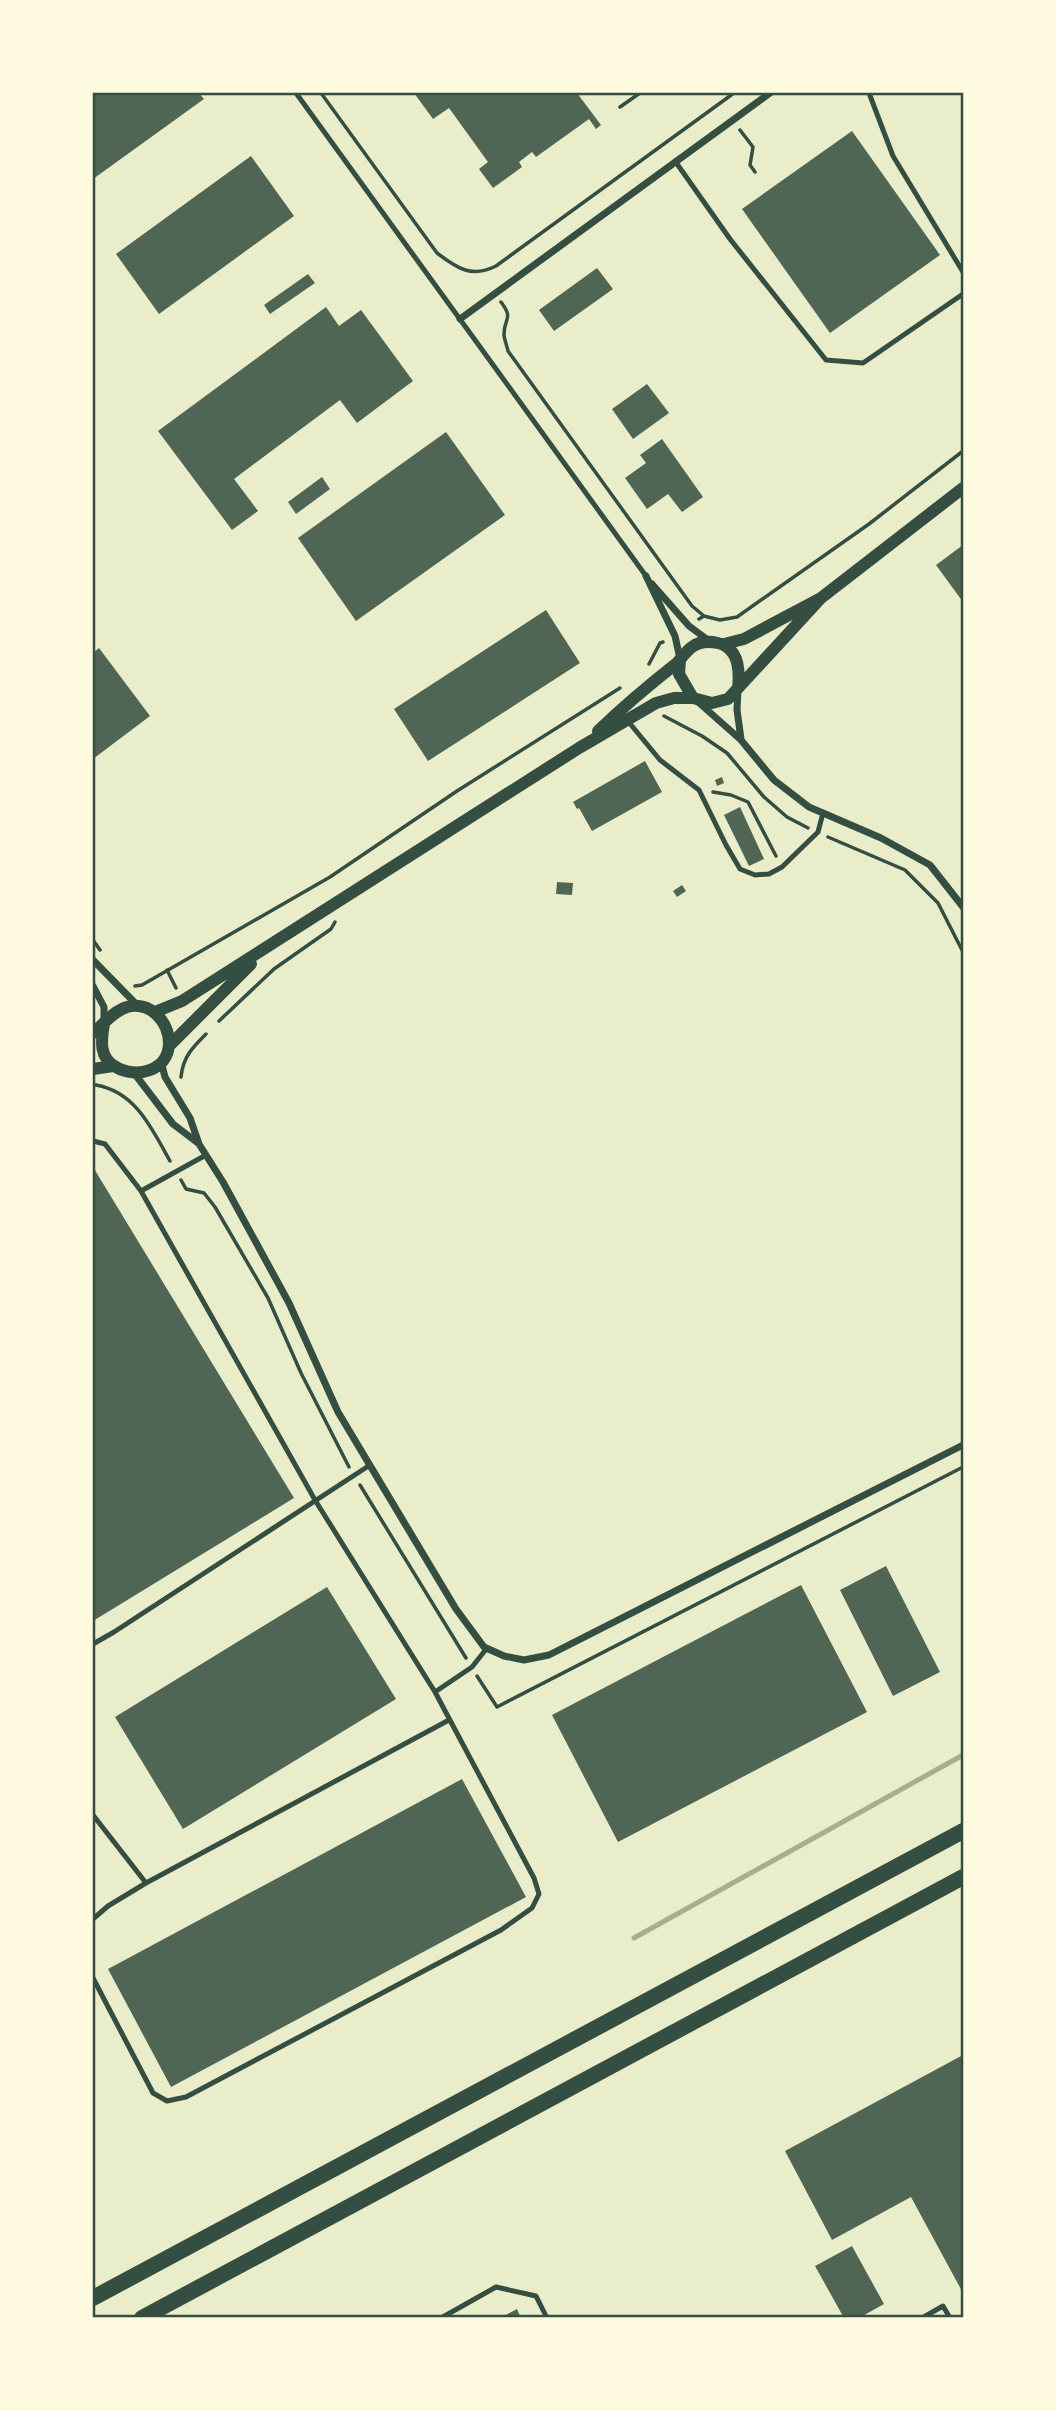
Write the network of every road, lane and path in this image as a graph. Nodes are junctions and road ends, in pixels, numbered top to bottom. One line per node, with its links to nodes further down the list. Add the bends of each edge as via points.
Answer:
1 (296, 93): 14 (lane)
2 (321, 93): 4 (path, via 437,253 456,267 482,273)
3 (640, 93): 7 (path)
4 (733, 93)
5 (770, 93): 8 (street)
6 (869, 93): 11 (lane, via 893,156)
7 (620, 107)
8 (733, 120): 9 (street); 10 (path, via 753,148 750,165)
9 (675, 161): 12 (street); 13 (lane, via 825,360 863,363)
10 (755, 172)
11 (963, 272)
12 (494, 292): 14 (street); 19 (path, via 508,310 504,334 508,351 692,606)
13 (963, 294)
14 (460, 319): 17 (lane)
15 (963, 451): 19 (path, via 737,617 720,620)
16 (963, 488): 18 (street)
17 (646, 576): 20 (street); 21 (street)
18 (821, 597): 23 (street, via 744,639); 27 (street)
19 (704, 616): 20 (path)
20 (689, 626): 22 (street)
21 (675, 636): 24 (street); 25 (path, via 660,643)
22 (708, 640): 23 (street); 24 (street, via 692,647)
23 (724, 644): 27 (street, via 734,653 740,671)
24 (680, 660): 28 (street, via 679,674); 31 (street)
25 (646, 672)
26 (627, 683): 39 (path, via 330,877)
27 (738, 688): 28 (street, via 728,699 712,703); 30 (street)
28 (694, 698): 29 (street, via 656,703); 30 (street)
29 (627, 720): 31 (street); 32 (lane, via 660,760)
30 (741, 740): 33 (street, via 774,780)
31 (579, 748): 37 (street)
32 (699, 790): 34 (path, via 748,802); 34 (lane, via 740,869 755,875)
33 (823, 813): 34 (lane, via 818,832); 35 (street, via 930,865)
34 (782, 867)
35 (963, 907)
36 (337, 920): 51 (path, via 274,969 188,1052)
37 (270, 945): 42 (street, via 182,1001); 45 (street)
38 (93, 960): 41 (street)
39 (142, 985)
40 (93, 986): 43 (street, via 104,1007)
41 (138, 1006): 42 (street); 43 (street, via 125,1007)
42 (155, 1012): 45 (street, via 166,1028)
43 (104, 1024): 44 (street); 47 (street, via 104,1056)
44 (93, 1033)
45 (169, 1046): 46 (street)
46 (161, 1062): 49 (street, via 148,1072); 51 (street)
47 (113, 1066): 48 (street); 49 (street)
48 (93, 1069)
49 (134, 1073): 52 (street)
50 (93, 1084): 53 (path, via 124,1096)
51 (174, 1091): 55 (street)
52 (156, 1104): 53 (path); 55 (street)
53 (143, 1113): 57 (path)
54 (93, 1141): 58 (lane, via 105,1144)
55 (199, 1144): 56 (street)
56 (206, 1155): 57 (lane); 60 (street, via 289,1303 338,1412)
57 (177, 1173): 58 (lane); 62 (path, via 186,1189 204,1193 215,1207 268,1298)
58 (141, 1191): 63 (lane)
59 (963, 1445): 65 (street, via 549,1655 524,1660)
60 (370, 1465): 62 (lane); 65 (street, via 456,1609)
61 (963, 1467): 66 (path, via 497,1707)
62 (353, 1474): 63 (lane); 66 (path)
63 (315, 1500): 64 (lane); 67 (lane)
64 (93, 1644)
65 (487, 1648): 66 (lane)
66 (472, 1667): 67 (lane)
67 (435, 1692): 68 (lane)
68 (449, 1720): 72 (lane); 74 (lane, via 534,1878 539,1894 532,1908 501,1930 186,2097 167,2101 153,2092)
69 (93, 1815): 72 (lane)
70 (963, 1831): 75 (highway)
71 (963, 1877): 76 (highway)
72 (146, 1883): 73 (lane)
73 (93, 1919)
74 (93, 1978)
75 (93, 2298)
76 (142, 2318)
77 (441, 2318): 78 (lane, via 496,2287 536,2296)
78 (547, 2318)
79 (922, 2318): 80 (lane, via 943,2306)
80 (950, 2318)

